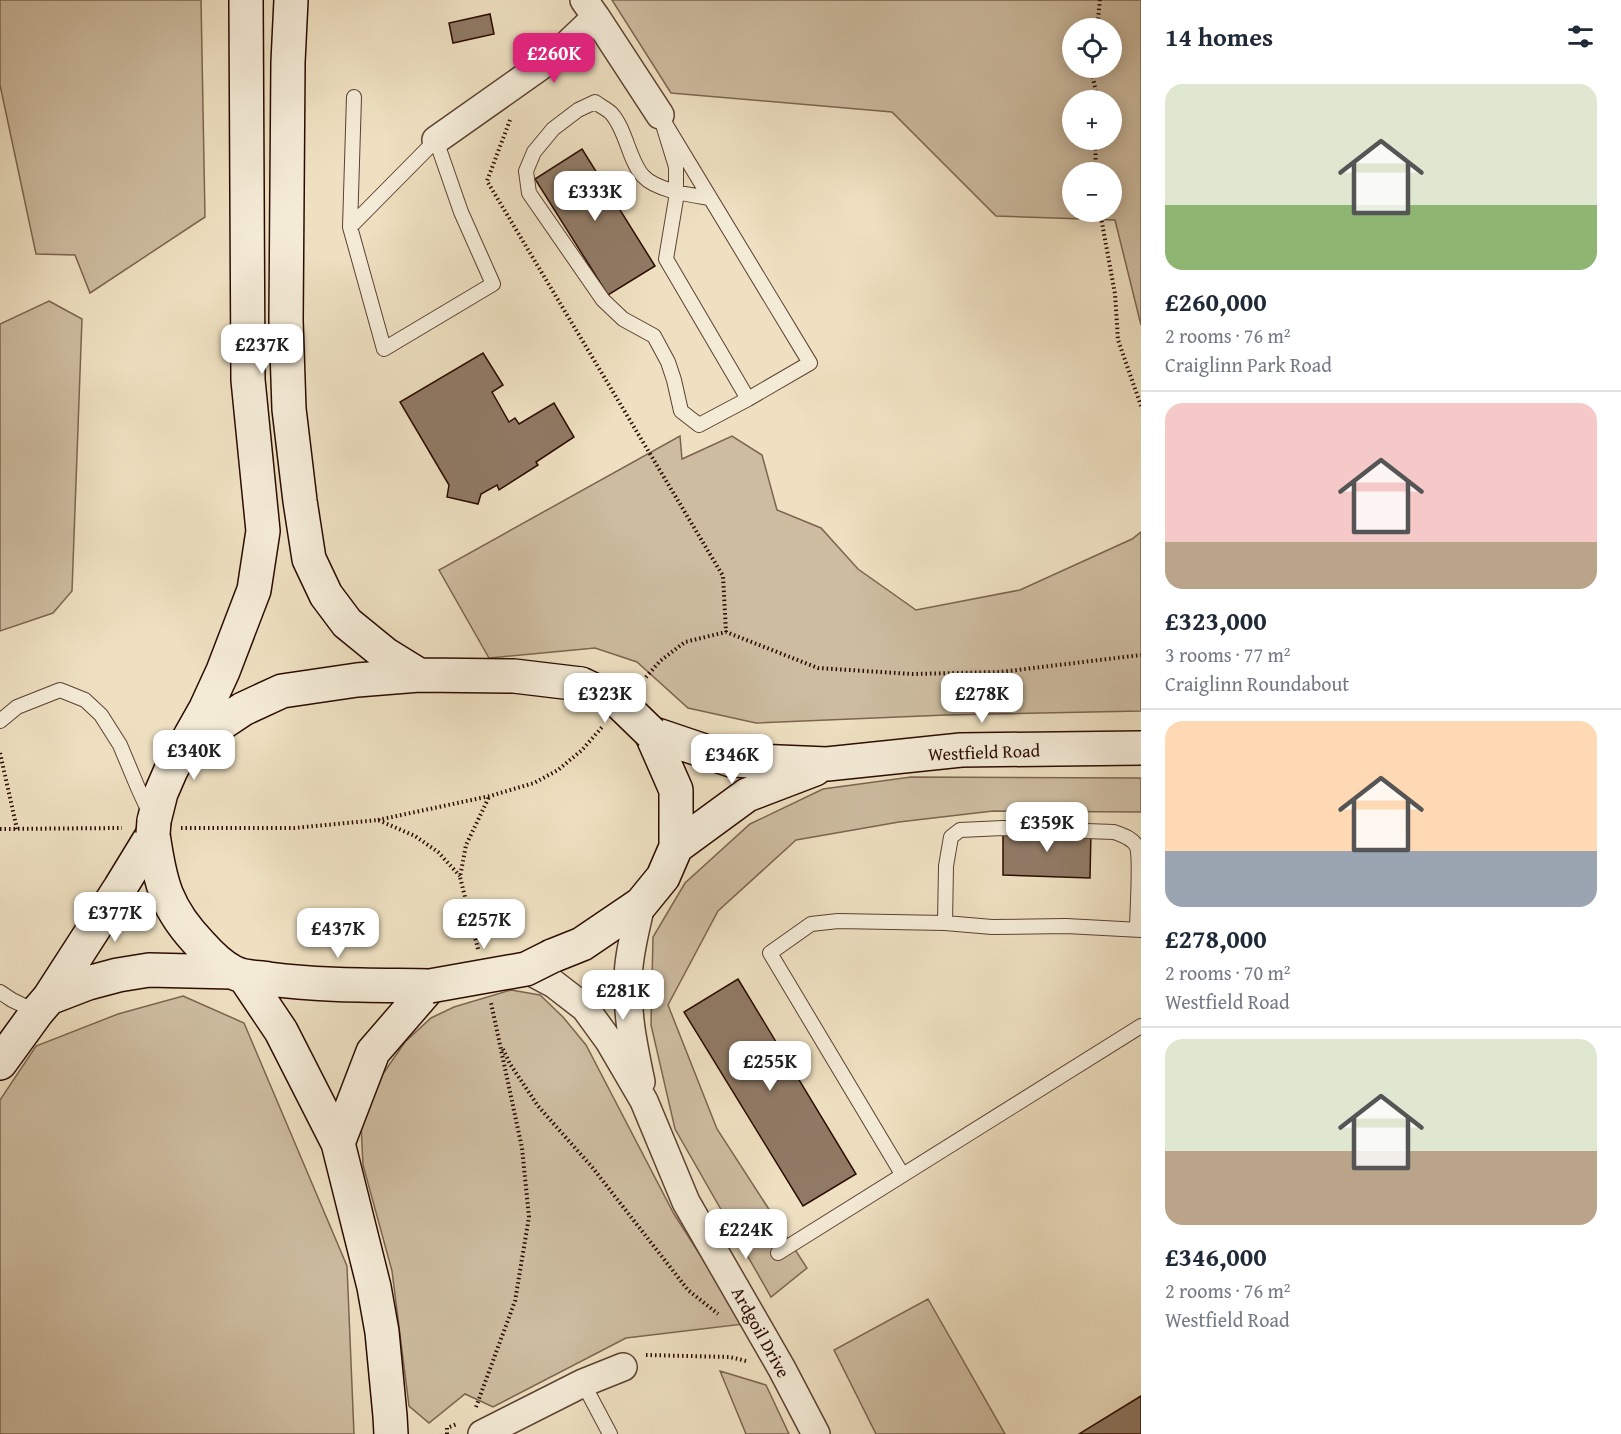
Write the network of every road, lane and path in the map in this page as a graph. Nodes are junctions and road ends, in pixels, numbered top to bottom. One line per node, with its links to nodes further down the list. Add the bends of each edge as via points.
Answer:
1 (246, 0): 23 (main road, via 248,380 263,531 254,590 206,708)
2 (291, 0): 18 (main road, via 286,320 289,409 309,559 326,595 347,623)
3 (1101, 0): 5 (path)
4 (590, 9): 7 (street); 9 (street, via 555,56)
5 (1098, 18)
6 (354, 97): 13 (lane)
7 (660, 115): 10 (lane, via 676,167); 11 (lane)
8 (511, 117): 16 (path, via 487,181 723,576)
9 (436, 140): 13 (lane); 13 (lane, via 461,212 493,284 384,349)
10 (676, 192): 11 (lane); 14 (lane, via 666,259); 14 (lane, via 644,177 611,112 595,102 553,129 534,152 526,171 529,193 603,300 622,319 654,336 668,362 681,411 699,425)
11 (710, 198): 14 (lane, via 810,363)
12 (1102, 222): 15 (path, via 1115,294 1118,340)
13 (350, 227)
14 (748, 399)
15 (1141, 406)
16 (726, 632): 17 (path, via 818,668 912,674 1000,672); 19 (path, via 685,642)
17 (1141, 655)
18 (419, 675): 22 (main road, bridge, via 514,676 581,684 618,701); 23 (main road, via 282,691 243,709)
19 (637, 688)
20 (0, 721): 29 (lane, via 17,707 60,690 85,700 101,715 120,745)
21 (606, 723): 27 (path, via 558,770 534,783)
22 (651, 733): 26 (main road, Westfield Road, via 731,760); 32 (main road, via 676,790)
23 (184, 748): 29 (main road, via 171,770)
24 (1141, 748): 26 (main road, Westfield Road, via 961,750)
25 (0, 753): 31 (path)
26 (827, 764): 32 (main road, Westfield Road, via 747,795)
27 (490, 796): 28 (path); 28 (path, via 465,845 460,877 438,852 415,836)
28 (378, 820): 29 (path, via 294,828)
29 (151, 828): 31 (path); 37 (main road, via 166,896 176,916 210,954); 40 (main road, via 120,888)
30 (0, 829): 31 (path)
31 (17, 829)
32 (676, 846): 33 (main road, via 663,877)
33 (642, 904): 36 (main road); 43 (street, Ardgoil Drive, via 628,979 631,1032)
34 (945, 923): 35 (lane); 35 (lane, via 951,837 960,830 1003,828 1114,832 1129,838 1137,847 1139,859); 45 (lane, via 811,924 771,953)
35 (1139, 929)
36 (544, 970): 38 (main road, bridge); 43 (street, Ardgoil Drive, via 585,1008)
37 (238, 974): 38 (main road, via 326,984); 40 (main road, via 149,970 88,983); 44 (main road, via 281,1031)
38 (430, 986): 44 (main road, via 373,1052)
39 (0, 992): 40 (lane, via 12,1000)
40 (43, 1005): 42 (main road)
41 (1141, 1026): 45 (lane)
42 (0, 1063)
43 (644, 1101): 49 (street, Ardgoil Drive, via 686,1202)
44 (338, 1143): 53 (main road, via 374,1287)
45 (902, 1174): 46 (lane)
46 (778, 1253)
47 (726, 1320): 51 (path, via 688,1290 592,1167 538,1106 500,1042 522,1148 530,1217 515,1301)
48 (623, 1367): 49 (path, via 636,1355 730,1357); 50 (street)
49 (782, 1369): 56 (street, Ardgoil Drive)
50 (583, 1383): 52 (street); 55 (lane)
51 (476, 1408)
52 (473, 1428): 54 (path, via 447,1428)
53 (391, 1434)
54 (447, 1434)
55 (610, 1434)
56 (816, 1434)

